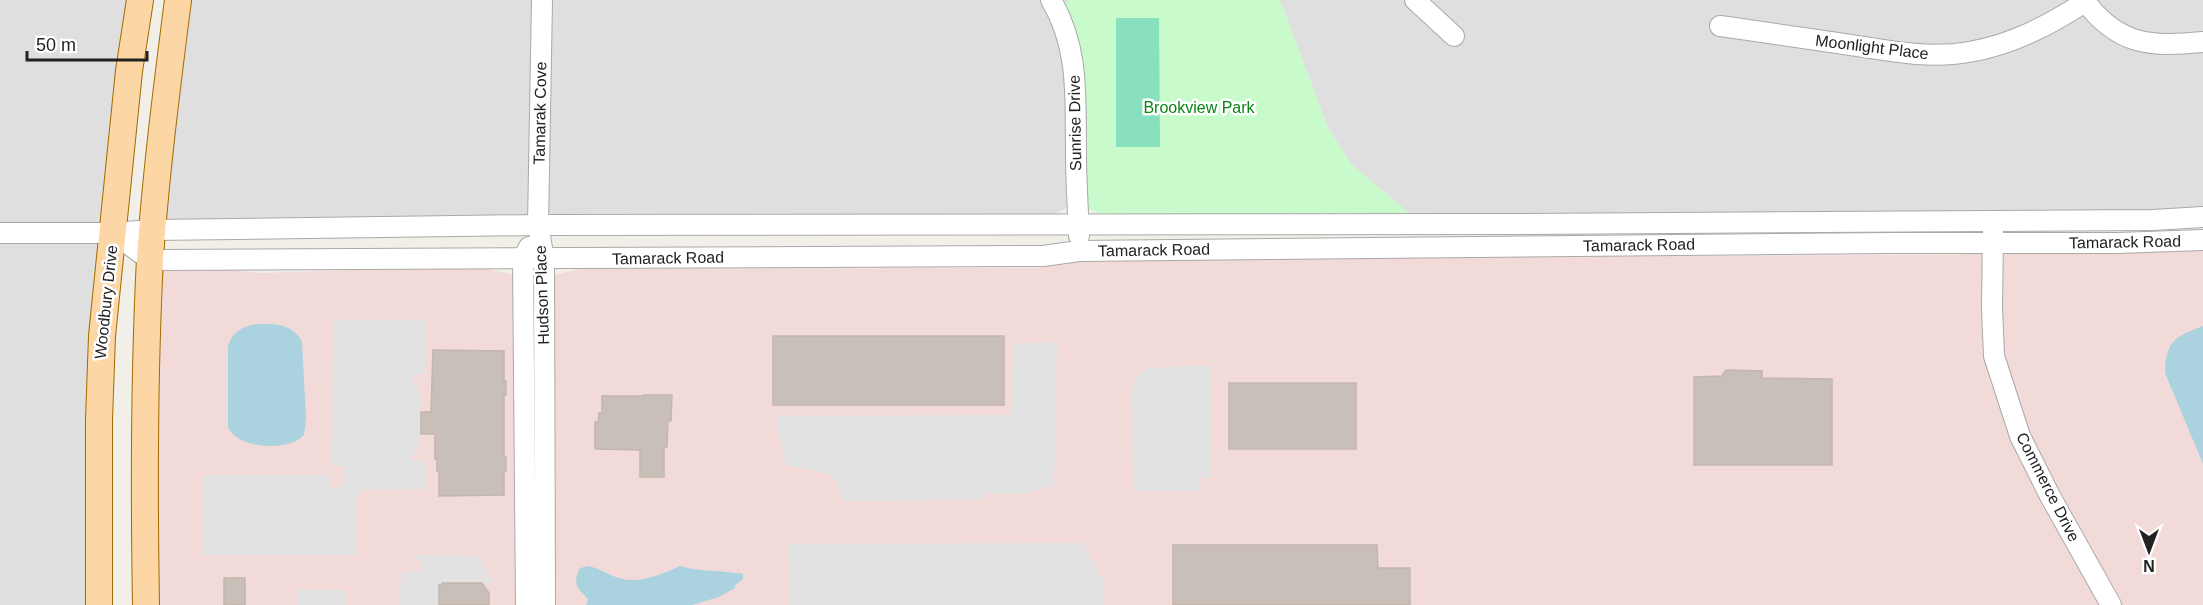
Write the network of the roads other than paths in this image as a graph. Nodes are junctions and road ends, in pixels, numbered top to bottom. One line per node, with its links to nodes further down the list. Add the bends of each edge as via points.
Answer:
1 (140, 0): 16 (main road, Woodbury Drive)
2 (178, 0): 14 (main road)
3 (542, 0): 12 (street, Tamarak Cove)
4 (1415, 0): 8 (street)
5 (2085, 1): 7 (street, Moonlight Place, via 2028,35 1969,52 1942,55 1909,54); 9 (street, via 2095,15 2128,38 2152,44)
6 (1060, 3): 13 (street, Sunrise Drive, via 1074,58)
7 (1720, 26)
8 (1454, 36)
9 (2203, 42)
10 (2203, 217): 11 (street, Tamarack Road)
11 (1993, 220): 13 (street, Tamarack Road); 18 (street, Commerce Drive)
12 (538, 225): 13 (street, Tamarack Road); 14 (street, Tamarack Road); 20 (street, Hudson Place); 21 (street, Hudson Place)
13 (1079, 225): 19 (street, Sunrise Drive)
14 (152, 230): 16 (street, Tamarack Road); 22 (main road)
15 (0, 233): 16 (street, Tamarack Road)
16 (113, 233): 22 (street); 23 (main road, Woodbury Drive, via 100,372)
17 (2203, 240): 18 (street, Tamarack Road)
18 (1993, 243): 19 (street, Tamarack Road); 27 (street, Commerce Drive, via 1994,356 2020,436)
19 (1079, 251): 21 (street, Tamarack Road, via 1043,256)
20 (523, 259): 21 (street, Tamarack Road); 22 (street, Tamarack Road); 25 (street, Hudson Place)
21 (544, 259): 26 (street, Hudson Place)
22 (150, 261): 24 (main road)
23 (99, 605)
24 (146, 605)
25 (525, 605)
26 (545, 605)
27 (2111, 605)

